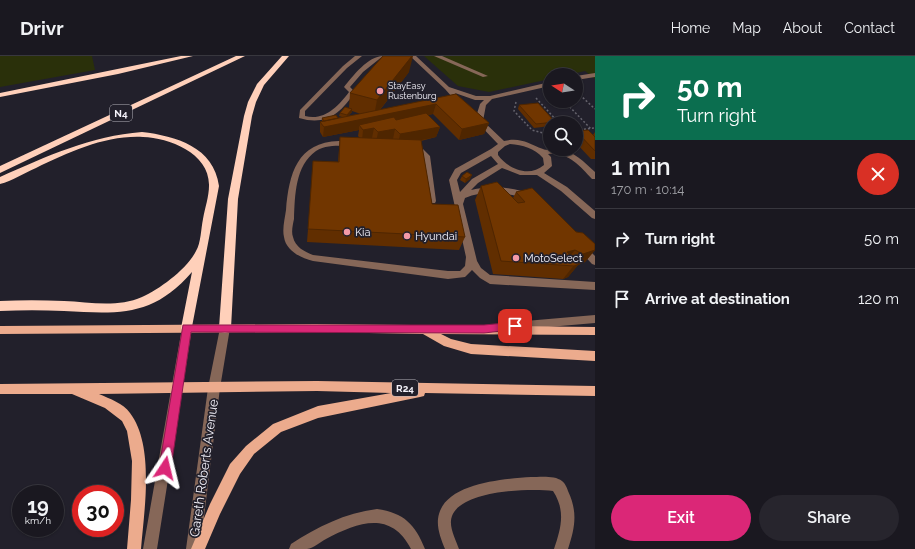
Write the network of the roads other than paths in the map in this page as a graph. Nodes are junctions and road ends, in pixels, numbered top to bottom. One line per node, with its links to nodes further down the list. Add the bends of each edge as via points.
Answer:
1 (190, 56): 14 (highway)
2 (242, 56): 25 (highway, N4)
3 (286, 56): 41 (highway, via 261,84 248,116 233,199)
4 (358, 56): 11 (street)
5 (380, 56): 11 (street)
6 (413, 56): 13 (street)
7 (437, 56): 9 (street)
8 (595, 75): 10 (street)
9 (485, 76)
10 (583, 77)
11 (338, 85): 11 (street, via 352,92 334,114 312,119 301,117 302,111)
12 (543, 86): 15 (street)
13 (447, 88): 15 (street, via 475,98); 16 (street)
14 (0, 96)
15 (490, 98): 16 (street)
16 (474, 116): 18 (street)
17 (361, 143): 35 (street, via 323,143 299,163 295,174 288,237 296,251 313,258 448,275 462,274 470,267)
18 (502, 144): 20 (street); 21 (street, via 523,143)
19 (400, 147): 30 (street, via 418,149 426,156)
20 (494, 150): 24 (street, via 494,155); 29 (street, via 458,171 453,180)
21 (543, 152)
22 (545, 156): 26 (street, via 549,162 545,170)
23 (571, 156): 27 (street)
24 (502, 165): 26 (street, via 520,173); 29 (street, via 475,181)
25 (0, 170)
26 (539, 173): 32 (street, via 564,189)
27 (595, 177)
28 (0, 181): 34 (highway, via 69,150 112,137 147,135 177,142 199,155 208,165 213,177 214,195)
29 (460, 200): 31 (street, via 470,192 510,191 522,193); 35 (street)
30 (432, 201)
31 (538, 204)
32 (595, 216)
33 (575, 241): 36 (street)
34 (201, 253): 38 (highway, via 182,278 172,286 132,305 109,308); 40 (highway)
35 (471, 257): 37 (street, via 474,267 490,280)
36 (595, 262)
37 (595, 286)
38 (0, 306)
39 (595, 319): 43 (street)
40 (187, 328): 41 (main road); 44 (main road); 47 (street)
41 (225, 328): 42 (main road); 48 (street, Gareth Roberts Avenue)
42 (424, 329): 43 (main road); 46 (main road, via 448,343 471,349)
43 (484, 329): 45 (main road)
44 (0, 330)
45 (595, 331)
46 (595, 356)
47 (178, 388): 48 (main road, R24); 50 (main road, R24); 54 (street)
48 (214, 388): 51 (main road, R24, via 317,386); 55 (street, Gareth Roberts Avenue)
49 (0, 389): 50 (main road, R24)
50 (67, 389): 53 (main road, via 115,408 126,417 133,430 138,453)
51 (436, 389): 52 (main road, R24); 56 (main road, via 318,412 278,428 250,450 235,469 214,509)
52 (595, 391)
53 (134, 549)
54 (150, 549)
55 (193, 549)
56 (198, 549)
57 (296, 549): 58 (street, via 322,532 369,516 400,522 410,533)
58 (418, 549)
59 (452, 549): 60 (street, via 445,524 450,506 484,489 544,482 557,485 569,505 569,521)
60 (561, 549)

